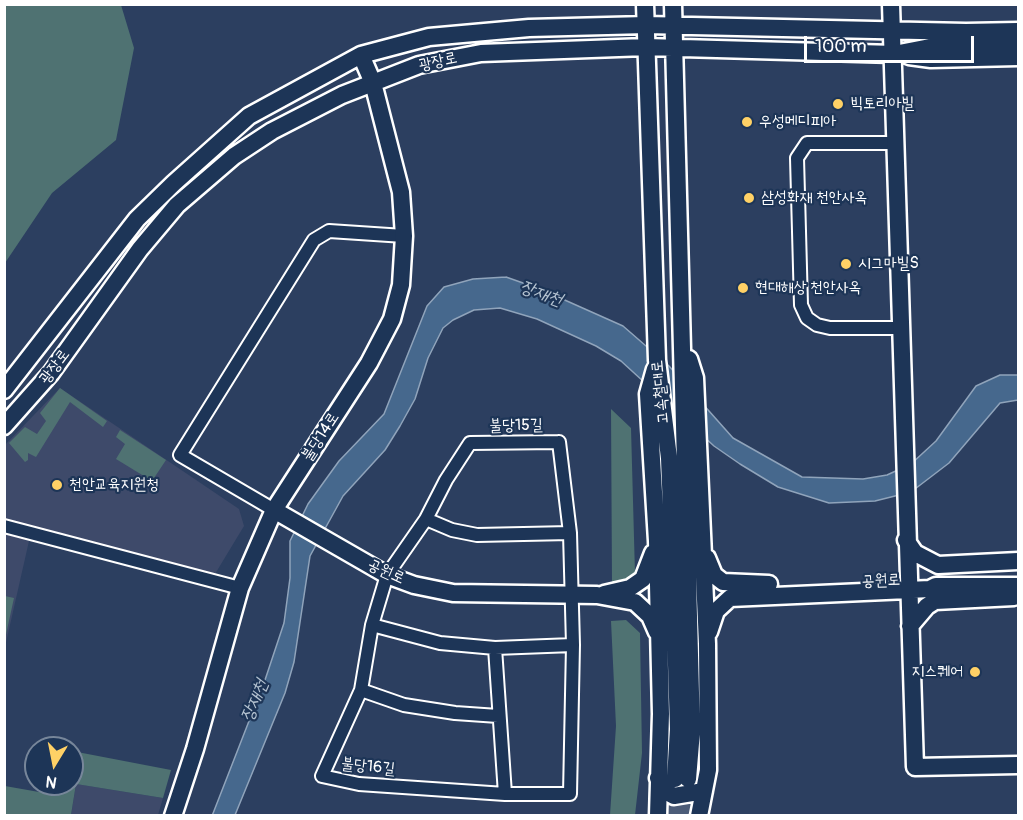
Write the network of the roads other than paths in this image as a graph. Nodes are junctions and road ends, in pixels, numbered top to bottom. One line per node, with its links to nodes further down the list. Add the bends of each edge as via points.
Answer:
1 (645, 4): 5 (main road, 고속철대로)
2 (673, 4): 6 (main road, 고속철대로)
3 (891, 4): 7 (main road)
4 (1018, 20): 8 (main road)
5 (646, 25): 6 (main road, 광장로); 11 (main road, 고속철대로); 14 (main road, 광장로, via 529,28 429,37)
6 (673, 26): 7 (main road, 광장로); 12 (main road, 고속철대로)
7 (893, 31): 8 (main road, 광장로); 13 (main road)
8 (924, 31): 9 (main road, 광장로)
9 (1018, 31)
10 (1018, 44): 13 (main road, 광장로, via 930,47)
11 (646, 47): 12 (main road, 광장로); 16 (main road, 광장로, via 481,53 419,65); 20 (main road, 고속철대로)
12 (673, 47): 13 (main road, 광장로); 21 (main road, 고속철대로, via 682,338)
13 (894, 54): 15 (main road, via 931,59); 17 (main road)
14 (361, 55): 16 (main road, 불당14로); 22 (main road, 광장로, via 249,117 174,183 137,219)
15 (1018, 57)
16 (373, 83): 18 (main road, 불당14로, via 401,192); 23 (main road, 광장로, via 272,131 234,156 177,205 140,249 51,373)
17 (895, 143): 19 (main road); 19 (street, via 807,143 797,158 801,305 807,318 830,328)
18 (404, 236): 24 (main road, 불당14로, via 401,285 392,319 369,363); 24 (street, via 329,231 314,240 180,455)
19 (901, 328): 28 (main road)
20 (657, 360): 21 (main road, 고속철대로, via 669,458 681,779 692,732 686,473); 29 (main road, via 648,394)
21 (689, 374): 30 (main road)
22 (4, 390)
23 (4, 426)
24 (274, 510): 33 (main road, 공원로); 36 (main road, 불당14로)
25 (426, 519): 27 (street, via 477,535); 27 (street, 불당15길, via 470,443 559,442); 33 (street, 불당15길)
26 (4, 526): 36 (street)
27 (570, 533): 39 (street, 불당15길)
28 (906, 540): 31 (main road, via 915,553 938,565); 35 (main road)
29 (657, 541): 40 (main road, via 643,579 630,588); 43 (main road)
30 (702, 543): 37 (main road, via 714,575); 44 (main road)
31 (1018, 561): 34 (main road)
32 (1018, 574): 34 (main road, 공원로)
33 (387, 575): 39 (main road, 공원로, via 453,593); 41 (street, 불당16길)
34 (933, 584): 35 (main road, 공원로); 38 (main road, 공원로)
35 (908, 585): 37 (main road, 공원로); 42 (main road)
36 (240, 588): 53 (main road, 불당14로)
37 (747, 590): 44 (main road, via 722,604 711,624)
38 (1017, 593): 42 (main road, via 935,601)
39 (571, 595): 40 (main road, 공원로); 45 (street, 불당16길)
40 (597, 595): 43 (main road, via 635,602 650,616)
41 (372, 625): 46 (street, via 440,643); 47 (street, 불당16길)
42 (910, 626): 49 (main road, via 915,767)
43 (660, 638): 50 (main road, via 662,714)
44 (707, 644): 51 (main road, via 708,770)
45 (573, 645): 46 (street); 52 (street, 불당16길, via 569,799)
46 (495, 648): 48 (street)
47 (361, 690): 48 (street, via 404,705); 52 (street, 불당16길, via 322,776 358,784)
48 (498, 716): 52 (street)
49 (1018, 765)
50 (657, 774): 51 (main road, via 663,790 674,796); 54 (main road); 55 (main road)
51 (704, 790): 56 (main road)
52 (505, 794)
53 (173, 816)
54 (649, 816)
55 (658, 816)
56 (699, 816)

